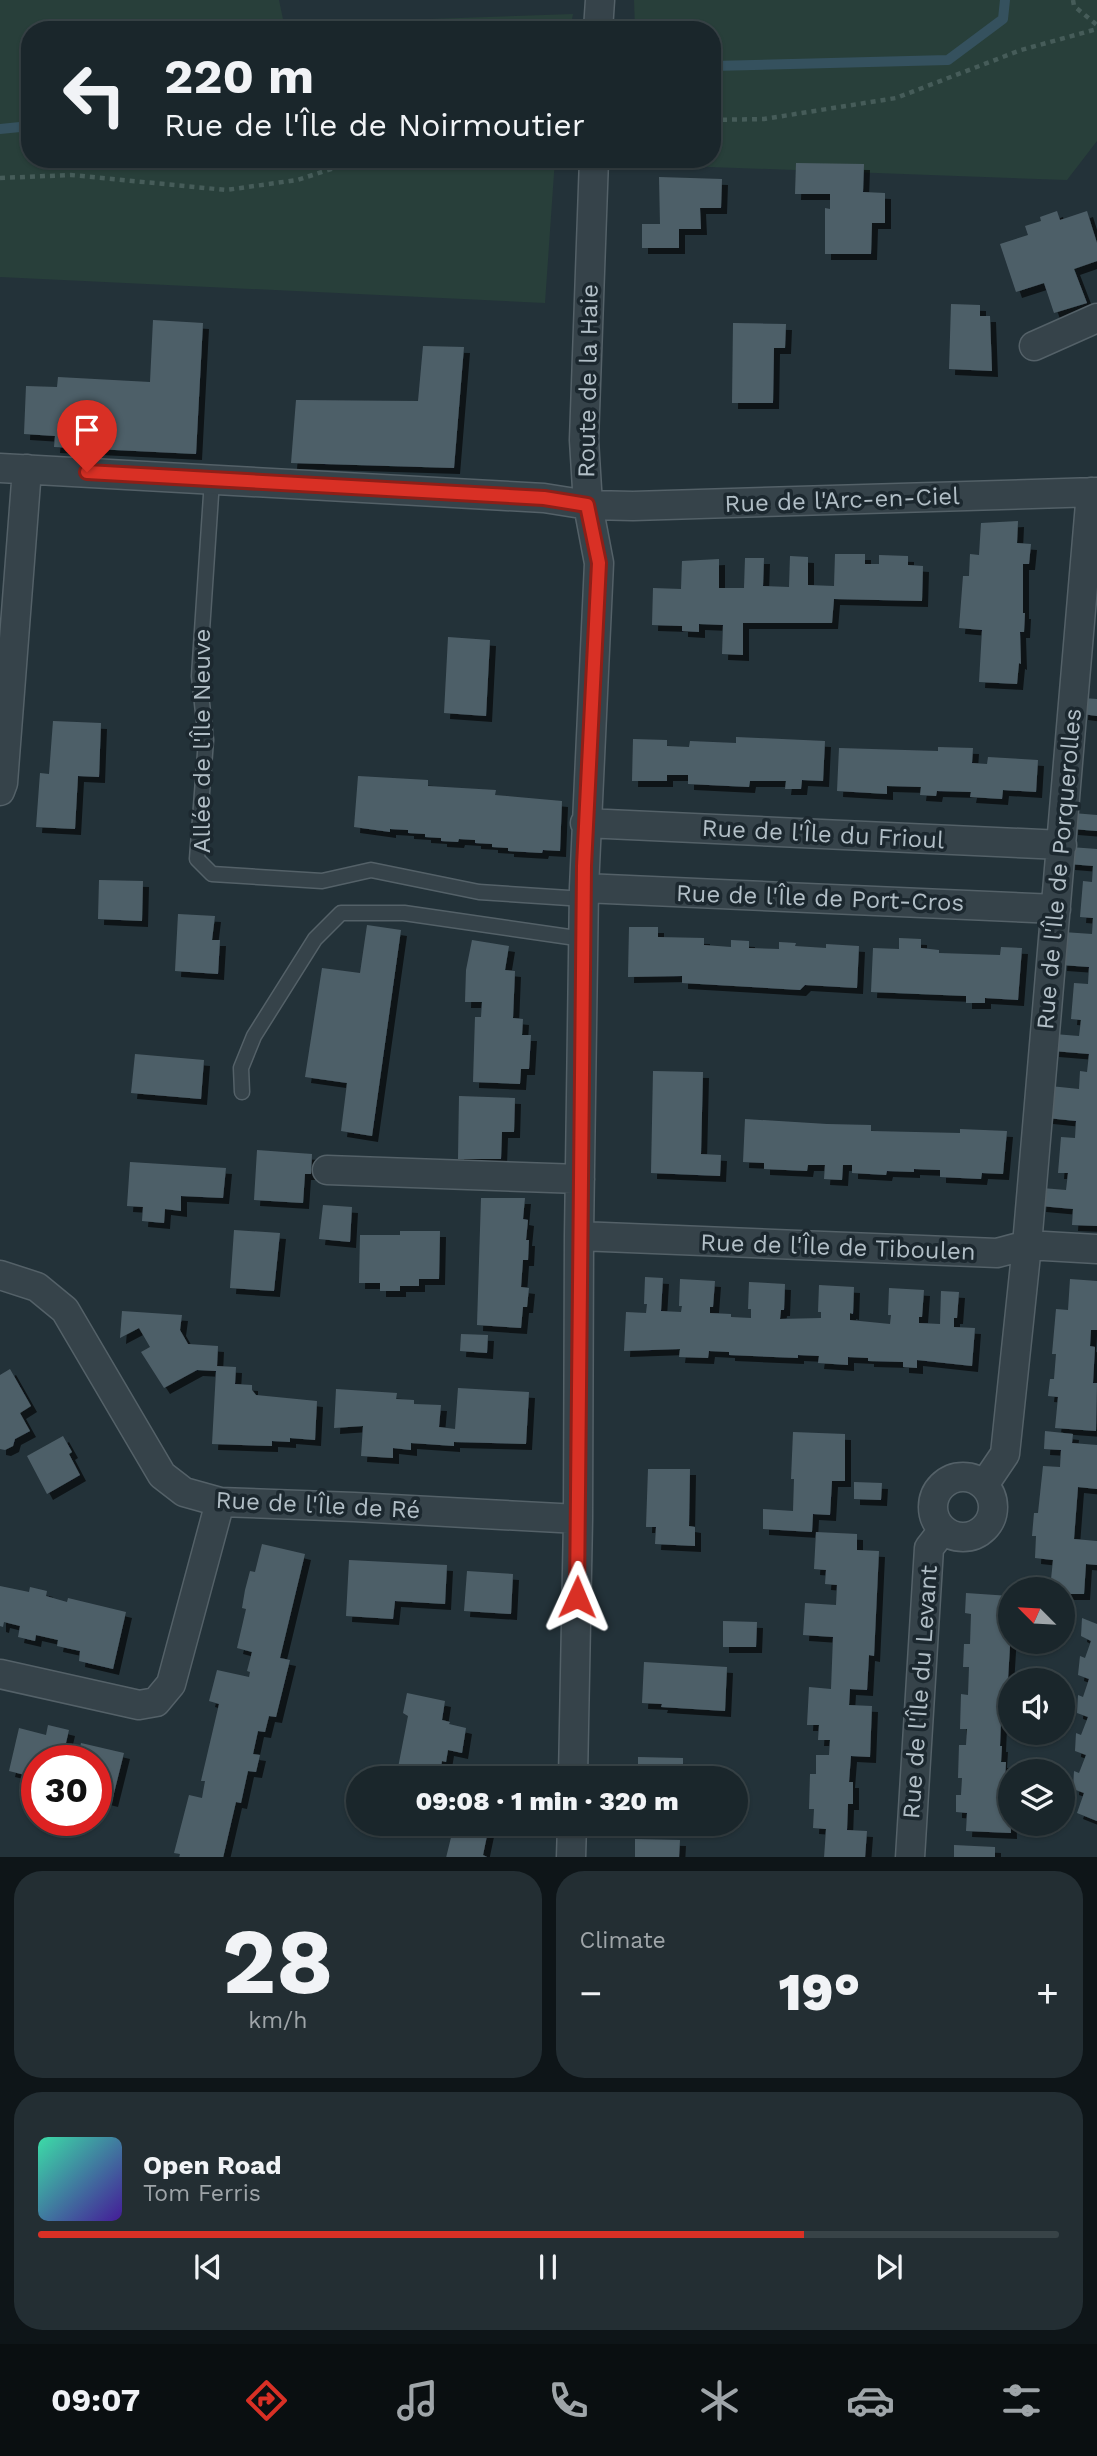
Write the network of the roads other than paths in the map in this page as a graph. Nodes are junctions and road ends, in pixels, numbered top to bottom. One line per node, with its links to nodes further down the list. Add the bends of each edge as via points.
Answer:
1 (600, 0): 2 (street)
2 (599, 21)
3 (594, 168): 9 (street, Route de la Haie, via 584,440)
4 (1097, 318): 5 (street)
5 (1034, 346)
6 (14, 469): 7 (street, Rue de l'Arc-en-Ciel); 10 (street)
7 (212, 480): 9 (street, Rue de l'Arc-en-Ciel, via 544,498); 13 (lane, Allée de l'Île Neuve, via 198,676 206,740 198,859 212,874 322,881 371,870 479,892)
8 (1094, 492): 9 (street, Rue de l'Arc-en-Ciel); 12 (street, Rue de l'Île de Porquerolles)
9 (587, 505): 11 (street, Route de la Haie, via 599,563)
10 (0, 791)
11 (585, 823): 12 (street, Rue de l'Île du Frioul); 13 (street, Route de la Haie)
12 (1062, 845): 14 (street, Rue de l'Île de Porquerolles)
13 (584, 893): 14 (street, Rue de l'Île de Port-Cros); 15 (street, Route de la Haie)
14 (1056, 909): 20 (street, Rue de l'Île de Porquerolles)
15 (583, 939): 16 (lane, via 404,913 341,913 314,939 254,1036 241,1068); 18 (street, Route de la Haie)
16 (242, 1092)
17 (327, 1170): 18 (street)
18 (580, 1179): 19 (street, Route de la Haie)
19 (579, 1236): 20 (street, Rue de l'Île de Tiboulen, via 997,1253); 25 (street, Route de la Haie)
20 (1027, 1245): 21 (street, Rue de l'Île de Tiboulen); 23 (street, via 1005,1454)
21 (1097, 1249)
22 (0, 1275): 24 (street, Rue de l'Île de Ré, via 37,1287 65,1310 162,1475 184,1492)
23 (984, 1485): 26 (street, Rue de l'Île du Levant, via 993,1504 988,1524 962,1538); 26 (street, Rue de l'Île du Levant, via 957,1477 941,1487 932,1504)
24 (220, 1502): 25 (street, Rue de l'Île de Ré); 27 (street, via 171,1684 156,1702 139,1705)
25 (578, 1519): 28 (street, Route de la Haie)
26 (943, 1530): 31 (street, Rue de l'Île du Levant, via 929,1548)
27 (0, 1674)
28 (573, 1766)
29 (572, 1836): 30 (street)
30 (571, 1857)
31 (910, 1857)

